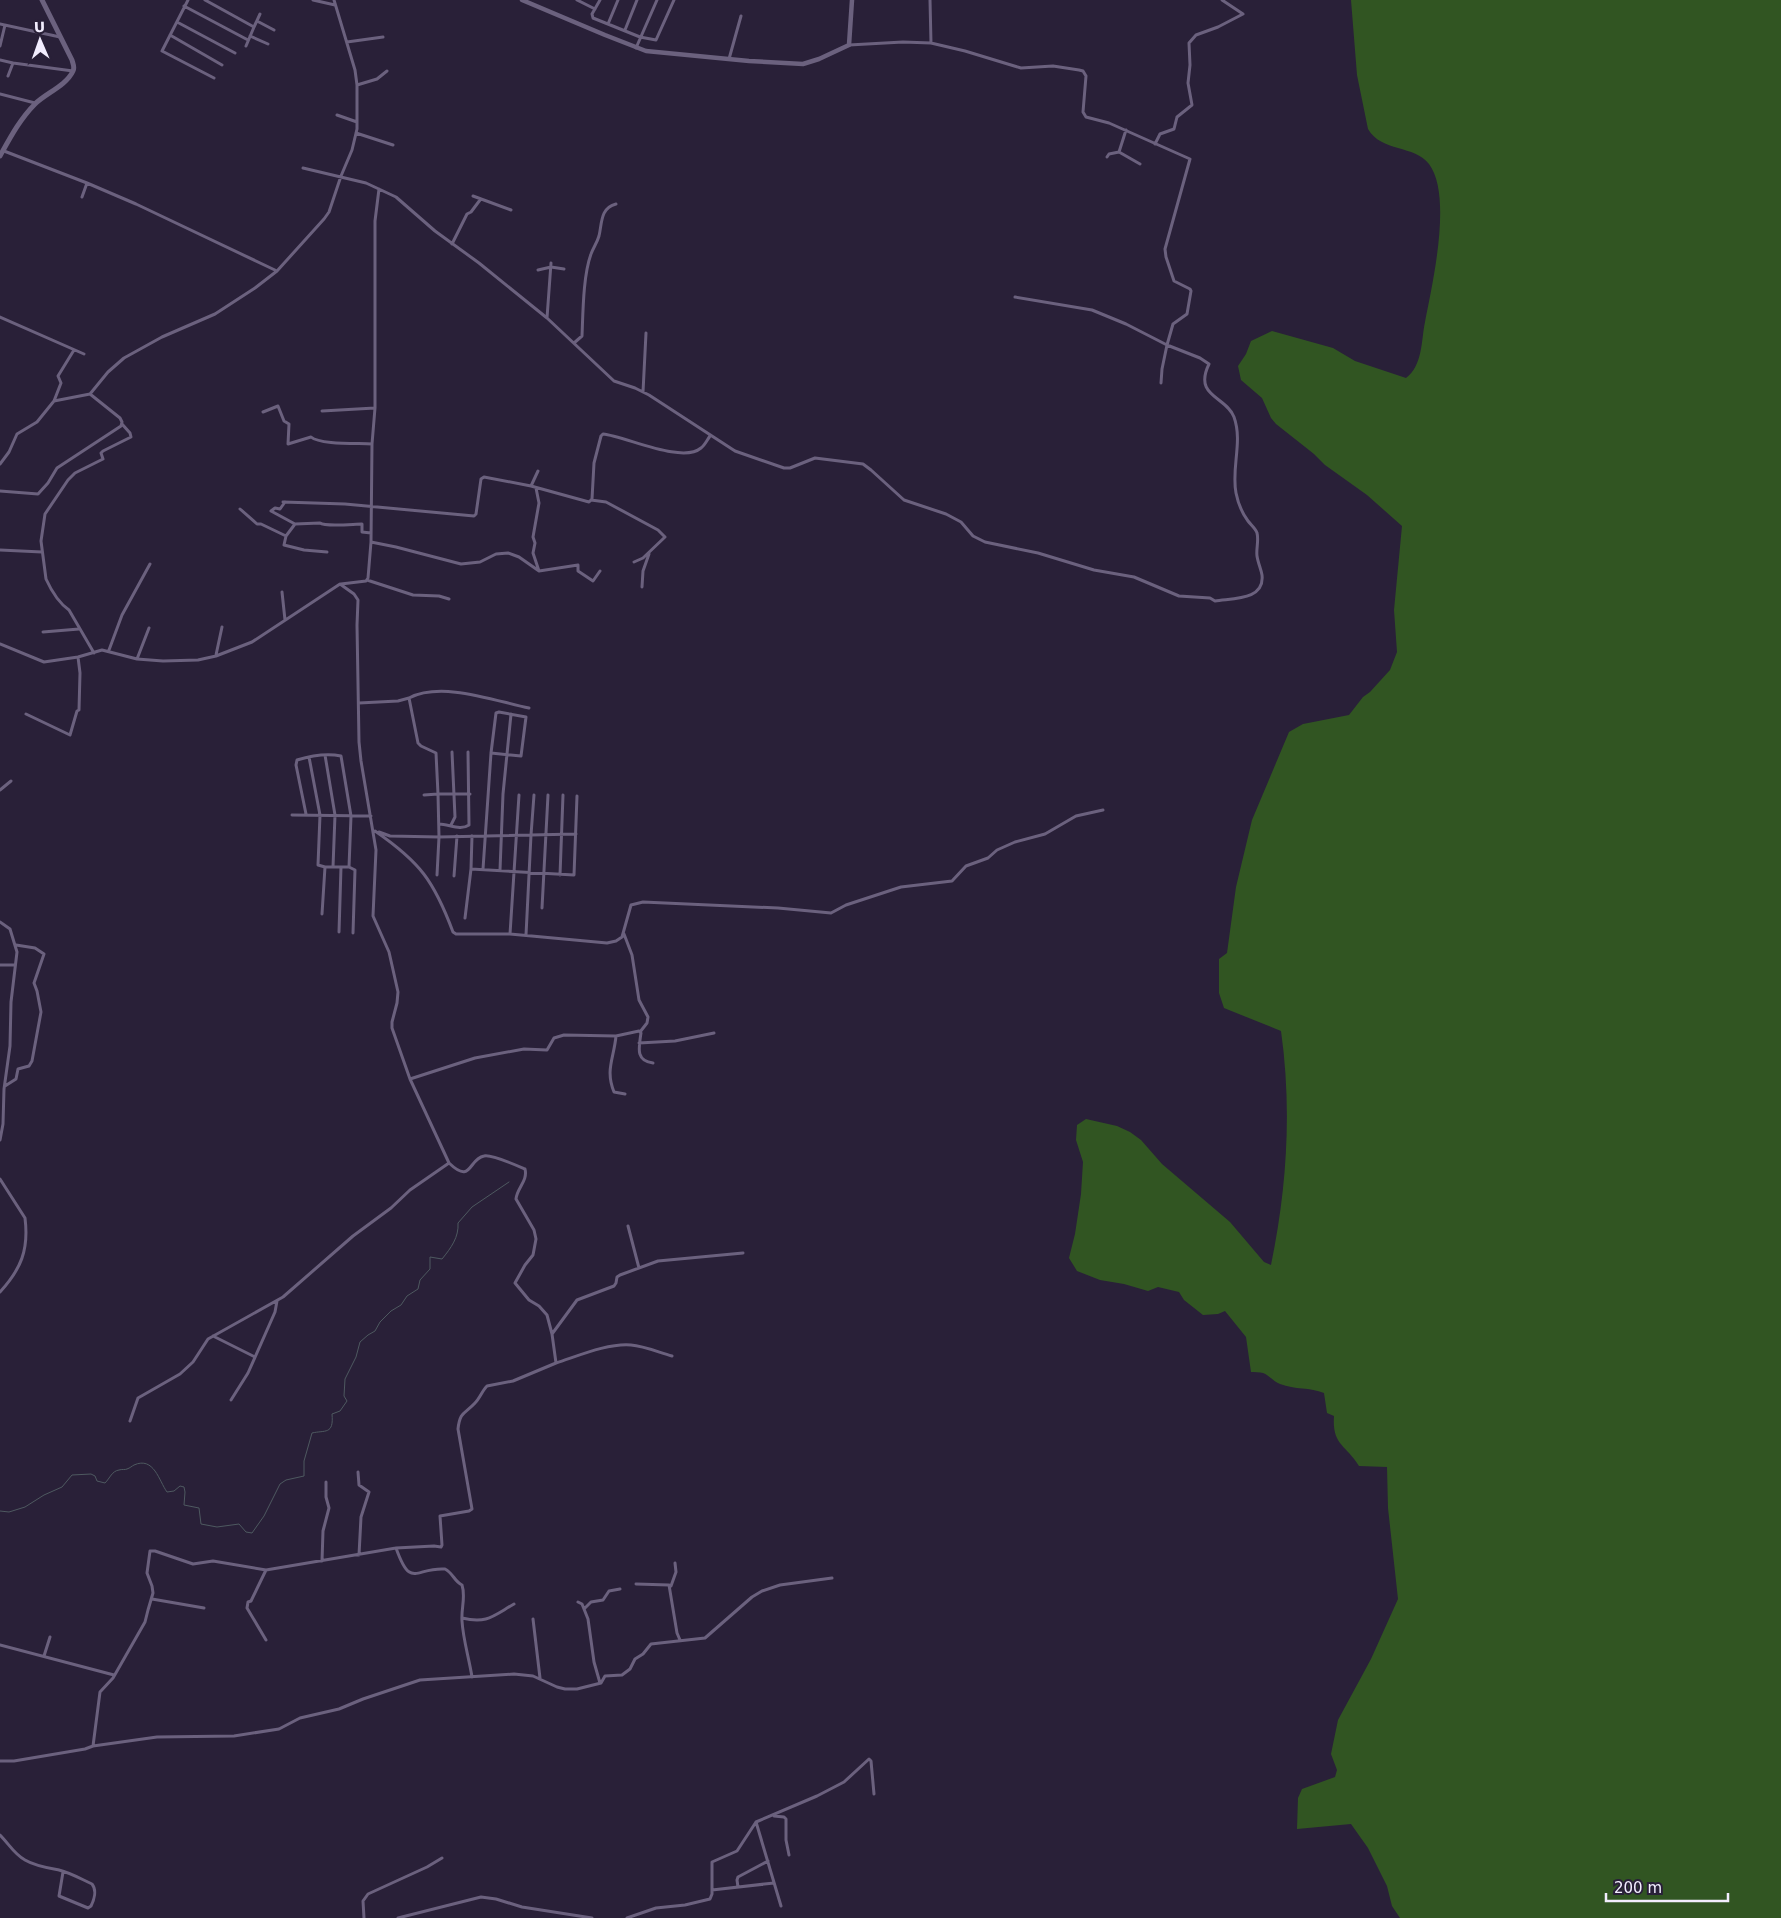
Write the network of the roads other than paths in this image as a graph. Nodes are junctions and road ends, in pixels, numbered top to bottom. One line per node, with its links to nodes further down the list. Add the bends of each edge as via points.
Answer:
1 (42, 0): 32 (main road)
2 (188, 0): 18 (street)
3 (205, 0): 27 (street)
4 (313, 0): 17 (street)
5 (334, 0): 17 (street)
6 (522, 0): 16 (street)
7 (577, 0): 19 (street)
8 (600, 0): 19 (street)
9 (618, 0): 25 (street)
10 (637, 0): 29 (street)
11 (657, 0): 34 (street)
12 (674, 0): 34 (street, via 658,39)
13 (852, 0): 39 (street)
14 (930, 0): 37 (street)
15 (1222, 0): 59 (street, via 1243,14 1190,40 1188,79 1192,105 1177,117 1174,129 1160,134)
16 (534, 2): 42 (street)
17 (335, 5): 36 (street)
18 (184, 6): 23 (street); 35 (street)
19 (596, 9): 25 (street, via 593,18)
20 (260, 14): 22 (street)
21 (741, 16): 44 (street)
22 (257, 21): 27 (street); 28 (street)
23 (177, 22): 30 (street); 43 (street)
24 (0, 24): 26 (street)
25 (608, 24): 29 (street)
26 (5, 25): 32 (street); 40 (street)
27 (254, 26): 31 (street)
28 (274, 30)
29 (624, 30): 34 (street)
30 (170, 35): 47 (street); 51 (street, via 162,51)
31 (250, 36): 35 (street); 38 (street)
32 (61, 37): 48 (main road)
33 (383, 37): 36 (street)
34 (640, 37): 42 (street)
35 (248, 40): 41 (street)
36 (347, 42): 52 (street)
37 (931, 43): 39 (street); 57 (street, via 1021,68 1053,66 1083,71 1086,76 1084,115)
38 (268, 44)
39 (849, 45): 44 (street, via 803,64)
40 (0, 46)
41 (246, 46)
42 (636, 48): 44 (street)
43 (235, 52)
44 (729, 59)
45 (0, 60): 46 (street)
46 (13, 62): 48 (street); 50 (street)
47 (222, 65)
48 (73, 71): 54 (main road, via 63,83)
49 (387, 71): 52 (street, via 377,79)
50 (8, 76)
51 (214, 78)
52 (357, 85): 56 (street)
53 (0, 94): 54 (street)
54 (36, 103): 62 (main road)
55 (337, 115): 56 (street)
56 (357, 122): 58 (street)
57 (1126, 130): 59 (street); 61 (street)
58 (356, 133): 60 (street); 66 (street)
59 (1155, 144): 84 (street, via 1190,159 1165,253 1174,281 1191,292 1187,314 1173,324)
60 (393, 145)
61 (1119, 152): 63 (street); 64 (street)
62 (2, 153): 67 (street)
63 (1107, 157)
64 (1140, 164)
65 (303, 168): 66 (street)
66 (340, 176): 68 (street); 78 (street, via 324,219)
67 (87, 183): 70 (street); 78 (street)
68 (379, 189): 74 (street, via 396,197); 91 (street, via 375,240)
69 (473, 196): 71 (street)
70 (82, 197)
71 (480, 200): 73 (street); 74 (street, via 467,214)
72 (616, 204): 83 (street, via 603,215 599,238 590,255 582,336)
73 (511, 210)
74 (452, 244): 81 (street)
75 (551, 265): 76 (street); 77 (street); 81 (street)
76 (564, 269)
77 (538, 270)
78 (277, 271): 89 (street, via 215,314 124,358)
79 (1015, 297): 84 (street, via 1092,310)
80 (0, 317): 85 (street)
81 (547, 318): 83 (street)
82 (646, 333): 88 (street)
83 (574, 343): 88 (street, via 614,381)
84 (1168, 345): 87 (street); 95 (street, via 1209,364 1204,377 1208,388 1233,416 1237,434 1236,492 1242,512 1257,533 1262,575 1259,586 1248,596 1215,601 1187,598 1134,577 985,542 946,514 904,500 863,464 815,458 784,468 735,451)
85 (74, 350): 86 (street); 90 (street, via 58,376 61,382)
86 (84, 354)
87 (1161, 383)
88 (643, 392): 95 (street)
89 (90, 394): 90 (street); 94 (street, via 120,418)
90 (54, 401): 97 (street, via 37,422 17,434)
91 (375, 408): 92 (street); 96 (street)
92 (322, 411)
93 (263, 412): 96 (street, via 278,406 284,421 289,424 288,444 311,437 314,440)
94 (122, 424): 101 (street, via 57,468 38,494); 110 (street, via 131,438 103,451 103,459 75,473 50,504 41,534)
95 (710, 436): 102 (street, via 699,449 687,452 603,434 594,463)
96 (372, 444): 103 (street)
97 (0, 464)
98 (538, 472): 99 (street)
99 (531, 486): 100 (street); 103 (street, via 482,478 474,516)
100 (536, 487): 102 (street, via 587,502); 115 (street, via 539,503 532,536)
101 (0, 491)
102 (591, 500): 112 (street, via 606,502 661,532 664,540)
103 (372, 506): 105 (street, via 284,502 280,509 270,511); 106 (street)
104 (240, 509): 107 (street, via 257,524)
105 (295, 524): 106 (street, via 362,524 362,532); 107 (street)
106 (371, 533): 108 (street)
107 (286, 536): 111 (street, via 284,545)
108 (371, 542): 115 (street, via 461,564 508,553); 117 (street)
109 (0, 550): 110 (street)
110 (42, 552): 125 (street, via 49,586)
111 (328, 552)
112 (649, 553): 113 (street); 119 (street)
113 (634, 562)
114 (150, 564): 128 (street, via 122,616)
115 (539, 571): 116 (street, via 578,565 578,571 593,581)
116 (600, 571)
117 (367, 580): 118 (street); 121 (street, via 413,595)
118 (340, 584): 122 (street); 134 (street, via 358,600)
119 (642, 587)
120 (282, 592): 122 (street)
121 (449, 598)
122 (285, 620): 130 (street, via 252,642)
123 (222, 627): 130 (street)
124 (149, 628): 132 (street)
125 (79, 629): 126 (street); 129 (street)
126 (43, 632)
127 (0, 644): 131 (street, via 44,662)
128 (109, 650): 129 (street); 132 (street)
129 (94, 653): 131 (street)
130 (216, 656): 132 (street, via 177,661)
131 (78, 657): 136 (street, via 79,710 70,735)
132 (136, 658)
133 (409, 698): 134 (street); 135 (street, via 431,692 448,692); 146 (street, via 418,743 436,753)
134 (359, 702): 161 (street, via 361,761)
135 (529, 708)
136 (26, 714)
137 (511, 714): 140 (street, via 497,712); 141 (street); 141 (street, via 526,719 521,756)
138 (452, 752): 147 (street)
139 (468, 752): 148 (street)
140 (491, 752): 141 (street); 168 (street)
141 (506, 754): 169 (street)
142 (325, 755): 143 (street); 159 (street); 160 (street, via 341,756)
143 (309, 757): 156 (street, via 296,762); 157 (street)
144 (11, 781): 145 (street)
145 (0, 790)
146 (438, 794): 147 (street); 149 (street); 162 (street)
147 (455, 794): 148 (street); 163 (street, via 455,817)
148 (470, 794): 163 (street, via 469,825 459,828)
149 (424, 795)
150 (519, 795): 170 (street)
151 (534, 795): 171 (street)
152 (548, 795): 165 (street)
153 (563, 795): 166 (street)
154 (577, 796): 167 (street)
155 (1104, 810): 195 (street, via 1076,816 1045,834 997,850 988,858 966,866 952,881 901,887 833,912 638,903 631,905)
156 (306, 814): 157 (street); 158 (street)
157 (320, 814): 159 (street); 175 (street, via 318,865)
158 (292, 815)
159 (335, 816): 160 (street); 176 (street)
160 (351, 816): 161 (street); 178 (street)
161 (371, 816): 164 (street)
162 (439, 824): 163 (street); 174 (street)
163 (451, 825)
164 (374, 830): 174 (street, via 390,836); 194 (street, via 422,871 440,898 453,932); 205 (street, via 373,916 393,968 398,992 392,1028)
165 (546, 834): 166 (street); 171 (street); 184 (street)
166 (562, 834): 167 (street); 186 (street)
167 (576, 834): 186 (street, via 574,875)
168 (485, 835): 169 (street); 173 (street); 180 (street)
169 (501, 835): 170 (street); 181 (street)
170 (516, 835): 171 (street); 182 (street)
171 (531, 835): 183 (street)
172 (456, 836): 173 (street); 174 (street); 187 (street)
173 (472, 836): 179 (street)
174 (439, 837): 185 (street)
175 (325, 867): 176 (street); 189 (street)
176 (333, 867): 177 (street)
177 (341, 867): 178 (street); 192 (street)
178 (349, 867): 193 (street, via 355,870)
179 (471, 869): 180 (street); 190 (street)
180 (483, 869): 181 (street)
181 (500, 870): 182 (street)
182 (514, 871): 183 (street); 194 (street)
183 (528, 873): 184 (street); 196 (street)
184 (545, 874): 186 (street); 188 (street)
185 (437, 875)
186 (560, 875)
187 (454, 876)
188 (542, 908)
189 (322, 914)
190 (465, 918)
191 (0, 922): 197 (street, via 10,929)
192 (339, 932)
193 (353, 933)
194 (510, 934): 196 (street)
195 (624, 934): 196 (street, via 621,939 607,944); 200 (street, via 632,955 639,1000 648,1017)
196 (526, 935)
197 (16, 946): 199 (street); 206 (street, via 35,948 44,954 34,983 40,1012 32,1061 29,1066 18,1069 16,1079)
198 (0, 964): 199 (street)
199 (14, 965): 206 (street, via 10,1046)
200 (640, 1032): 202 (street); 203 (street)
201 (714, 1033): 203 (street, via 675,1041)
202 (616, 1036): 205 (street, via 557,1036 547,1050 524,1049 475,1058); 207 (street, via 610,1070 614,1091)
203 (639, 1043): 204 (street, via 642,1060)
204 (653, 1063)
205 (410, 1079): 209 (street)
206 (4, 1089): 208 (street)
207 (624, 1094)
208 (0, 1140)
209 (449, 1163): 215 (street, via 410,1190); 216 (street, via 457,1170 467,1171 486,1155 525,1170 526,1176 516,1199 534,1230 536,1244 533,1255 515,1283 547,1315)
210 (0, 1179): 214 (street, via 25,1218 26,1225 22,1261)
211 (628, 1226): 213 (street)
212 (743, 1253): 213 (street, via 658,1260)
213 (639, 1268): 216 (street, via 617,1277 614,1286 577,1300)
214 (0, 1292)
215 (277, 1300): 217 (street); 219 (street)
216 (552, 1334): 220 (street)
217 (213, 1336): 219 (street); 222 (street, via 180,1374 138,1398)
218 (672, 1356): 220 (street, via 641,1347 619,1345)
219 (255, 1357): 221 (street)
220 (556, 1362): 225 (street, via 513,1381 487,1386 476,1403 463,1412 458,1429 472,1509 440,1516 441,1547)
221 (231, 1400)
222 (130, 1420)
223 (358, 1472): 226 (street, via 359,1484 369,1492 361,1517)
224 (326, 1482): 227 (street, via 329,1508 322,1532)
225 (396, 1548): 226 (street); 239 (street, via 407,1572 443,1569 450,1572 462,1585)
226 (359, 1555): 227 (street)
227 (322, 1562): 229 (street)
228 (675, 1563): 232 (street, via 676,1572)
229 (266, 1570): 234 (street, via 212,1561 193,1564 153,1551 149,1554 147,1573); 242 (street, via 247,1608)
230 (832, 1578): 243 (street, via 770,1587 752,1597 705,1638)
231 (636, 1584): 232 (street, via 668,1584)
232 (670, 1587): 243 (street)
233 (620, 1589): 238 (street, via 609,1591 604,1600 591,1602)
234 (152, 1599): 237 (street); 246 (street, via 145,1622)
235 (578, 1602): 238 (street)
236 (514, 1604): 239 (street, via 476,1622)
237 (204, 1608)
238 (583, 1610): 249 (street, via 588,1619 594,1662)
239 (462, 1618): 247 (street)
240 (533, 1619): 248 (street)
241 (50, 1637): 245 (street)
242 (266, 1640)
243 (680, 1640): 249 (street, via 651,1644 635,1659 630,1669 622,1675 605,1676)
244 (0, 1645): 245 (street)
245 (44, 1656): 246 (street)
246 (114, 1675): 250 (street, via 100,1692)
247 (472, 1676): 248 (street, via 514,1674); 250 (street, via 412,1682 339,1709 300,1718 279,1729 234,1736 157,1737)
248 (540, 1678): 249 (street, via 557,1687 573,1689)
249 (601, 1684)
250 (93, 1746): 251 (street)
251 (0, 1761)
252 (874, 1794): 253 (street, via 869,1759 844,1782)
253 (774, 1816): 254 (street); 256 (street, via 786,1819)
254 (756, 1822): 258 (street); 262 (street, via 737,1851 712,1862)
255 (0, 1835): 259 (street, via 24,1860)
256 (789, 1855)
257 (442, 1858): 264 (street, via 368,1894 363,1901)
258 (768, 1861): 260 (street); 261 (street, via 738,1877)
259 (63, 1872): 259 (street, via 93,1885 91,1906 88,1908 59,1896)
260 (774, 1883): 261 (street); 263 (street)
261 (738, 1887): 262 (street)
262 (712, 1890): 267 (street, via 707,1900 656,1908)
263 (781, 1906)
264 (364, 1918)
265 (398, 1918): 266 (street, via 481,1897)
266 (592, 1918)
267 (627, 1918)

